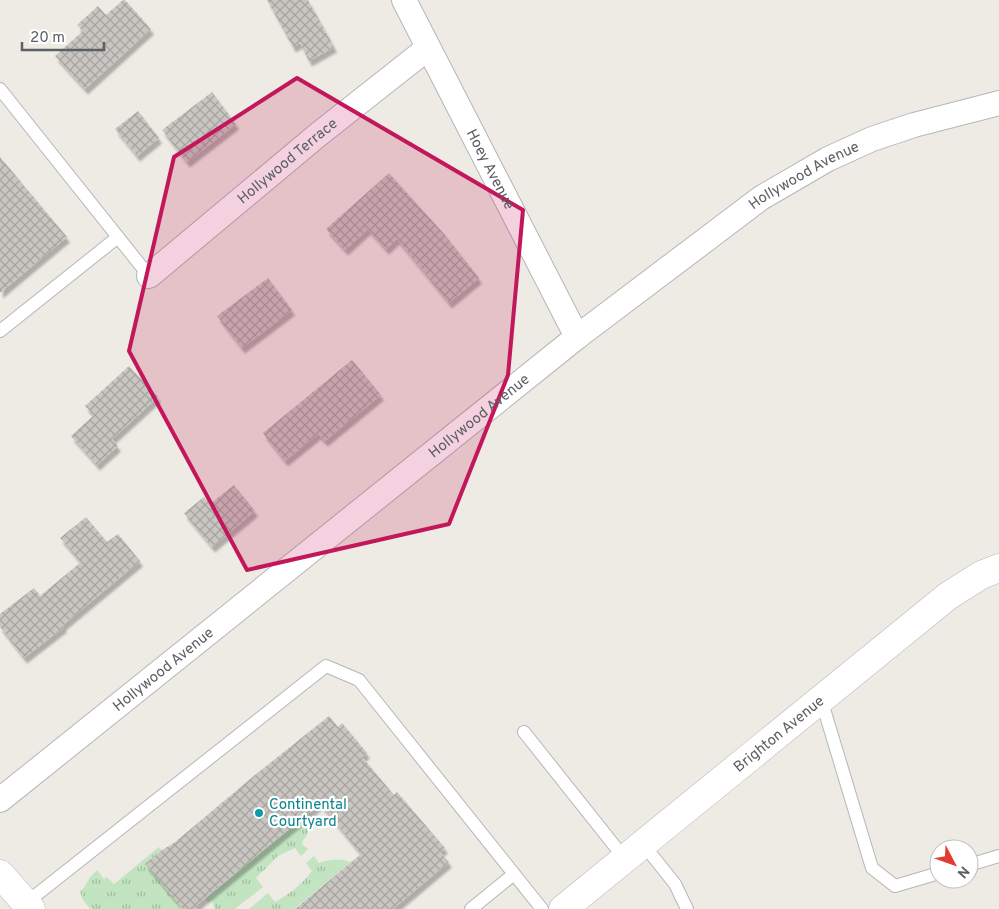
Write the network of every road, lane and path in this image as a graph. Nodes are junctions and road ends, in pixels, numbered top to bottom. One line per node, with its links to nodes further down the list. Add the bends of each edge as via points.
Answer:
1 (404, 0): 2 (street, Hoey Avenue)
2 (428, 48): 6 (street, Hollywood Terrace); 8 (street, Hoey Avenue)
3 (0, 88): 5 (lane)
4 (999, 103): 8 (street, Hollywood Avenue, via 914,124 828,159 761,198)
5 (118, 237): 6 (lane); 7 (lane)
6 (149, 276)
7 (0, 331)
8 (578, 337): 12 (street, Hollywood Avenue)
9 (999, 568): 10 (street, Brighton Avenue, via 981,574 948,596)
10 (821, 699): 13 (street, Brighton Avenue); 18 (lane, via 872,868 895,886)
11 (524, 732): 13 (lane)
12 (0, 800)
13 (634, 851): 22 (street, Brighton Avenue); 23 (lane, via 675,884)
14 (999, 856): 15 (lane)
15 (979, 861)
16 (0, 874): 19 (street)
17 (514, 874): 19 (lane, via 359,680 326,666); 20 (lane); 21 (lane)
18 (929, 876)
19 (29, 906)
20 (471, 909)
21 (542, 909)
22 (563, 909)
23 (687, 909)

